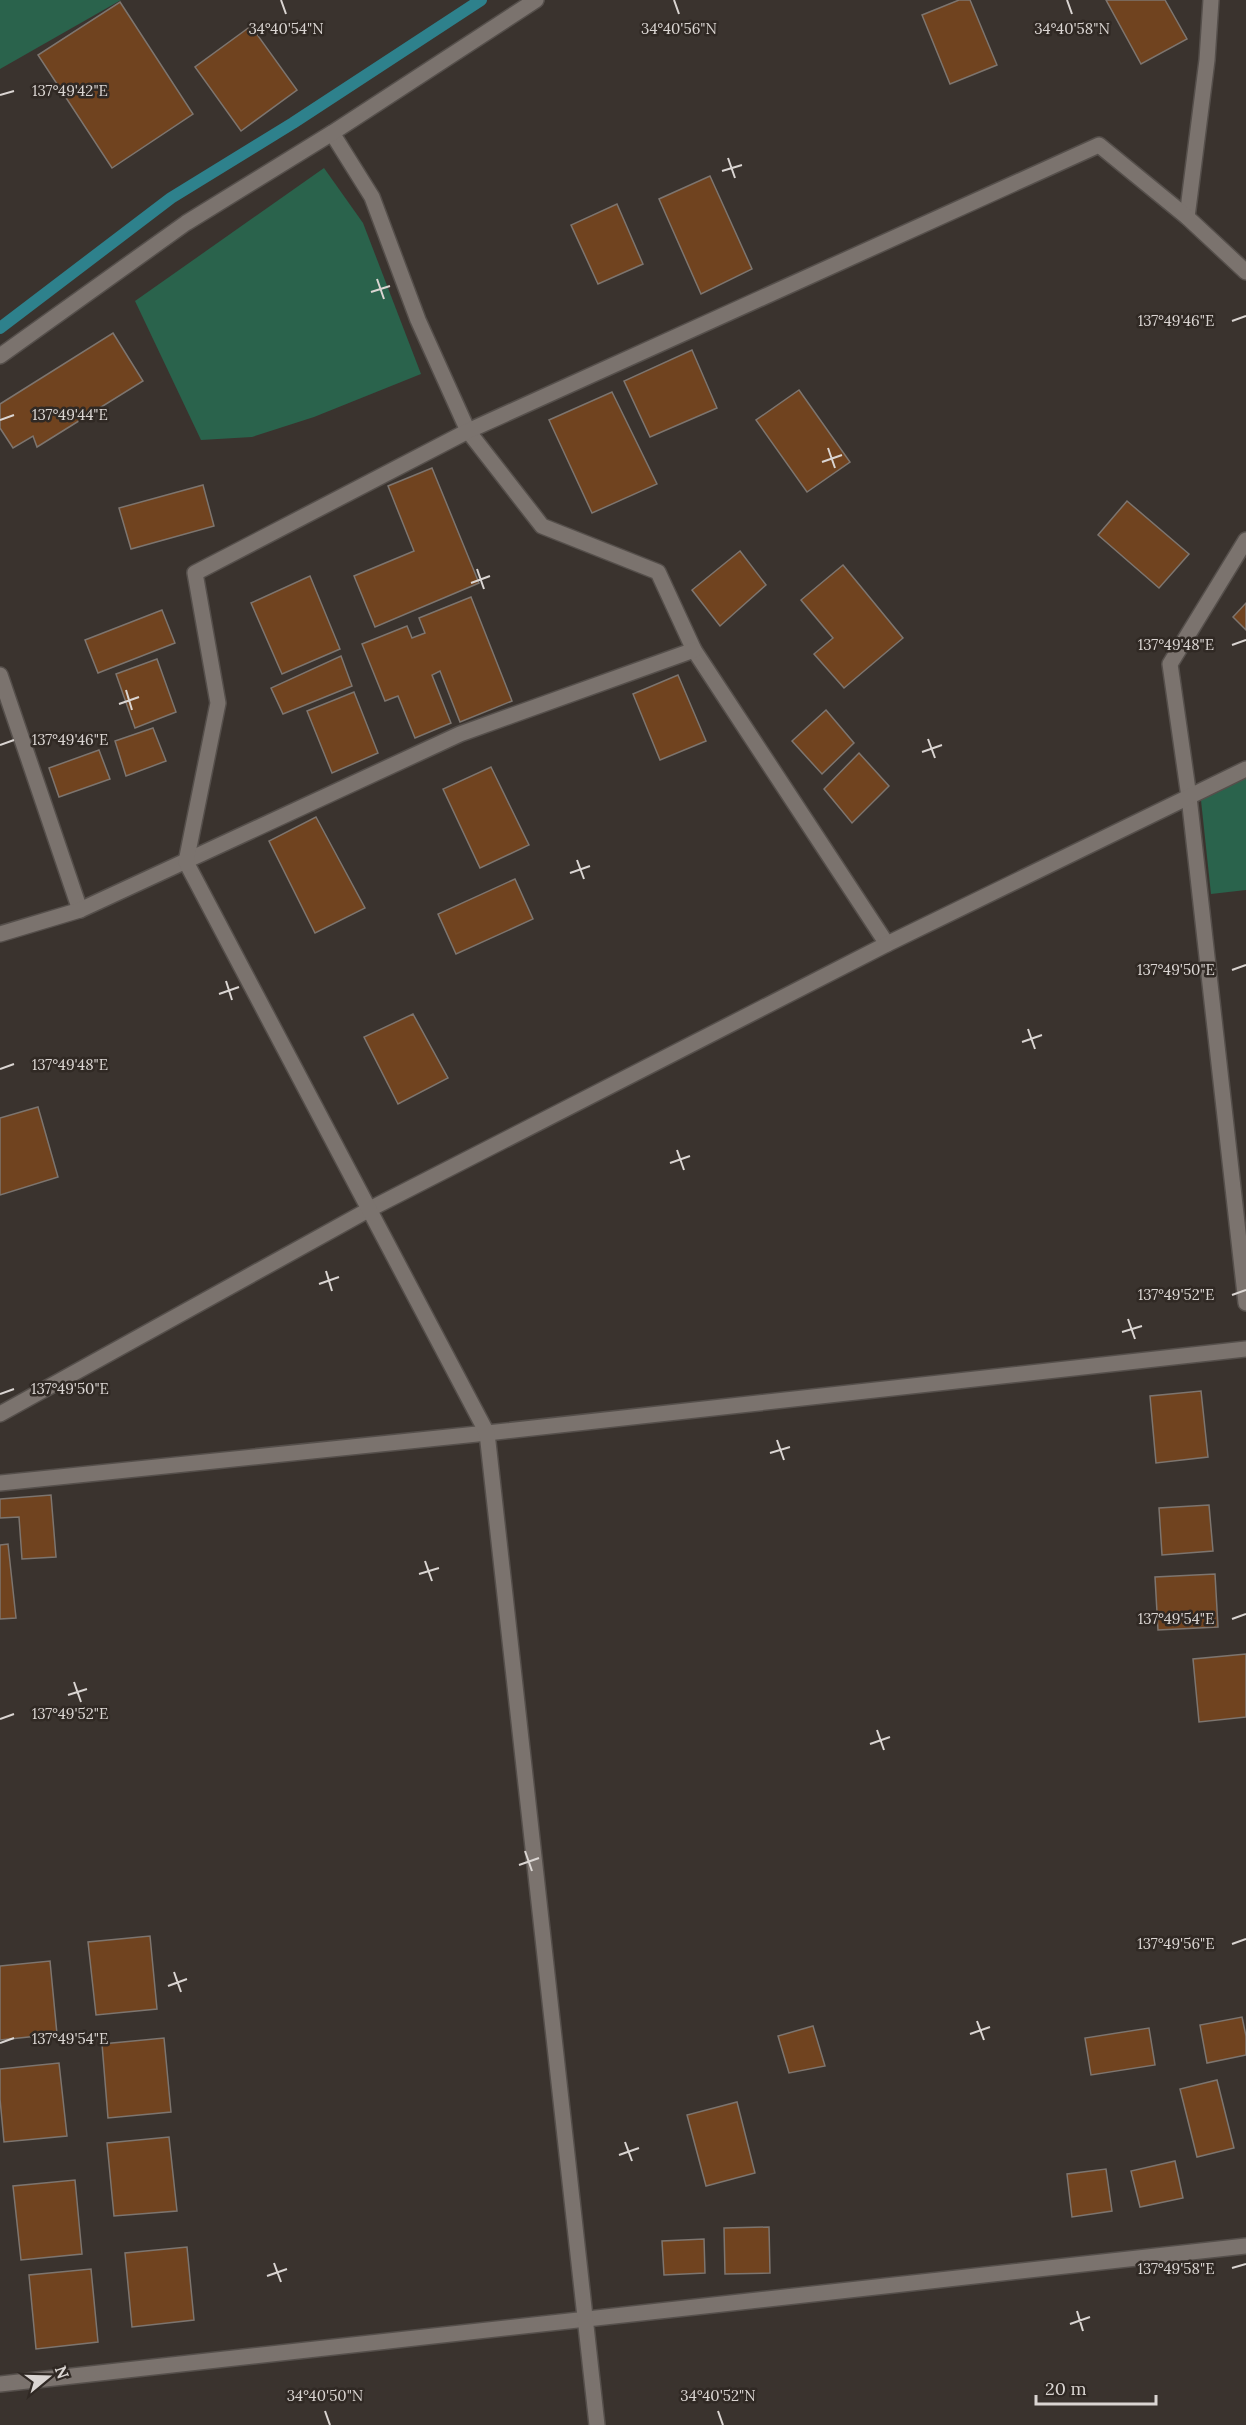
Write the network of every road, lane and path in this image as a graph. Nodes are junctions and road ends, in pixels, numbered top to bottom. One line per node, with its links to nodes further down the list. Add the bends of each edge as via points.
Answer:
1 (536, 0): 3 (street)
2 (1211, 0): 4 (street)
3 (332, 133): 6 (street, via 186,223); 7 (street, via 372,197 418,320)
4 (1187, 216): 5 (street); 7 (street, via 1099,145)
5 (1246, 272)
6 (0, 356)
7 (468, 431): 9 (street, via 542,526 658,572); 13 (street, via 195,573 218,703)
8 (1246, 540): 12 (street, via 1170,664)
9 (694, 650): 13 (street, via 460,734); 16 (street)
10 (0, 675): 14 (street)
11 (1246, 769): 12 (street)
12 (1189, 797): 16 (street); 18 (street)
13 (186, 862): 14 (street); 17 (street)
14 (80, 910): 15 (street)
15 (0, 934)
16 (887, 944): 17 (street)
17 (370, 1209): 20 (street); 21 (street)
18 (1246, 1303)
19 (1246, 1348): 21 (street)
20 (0, 1414)
21 (487, 1434): 22 (street); 24 (street)
22 (0, 1483)
23 (1246, 2246): 24 (street)
24 (586, 2320): 25 (street); 26 (street)
25 (0, 2384)
26 (597, 2425)

